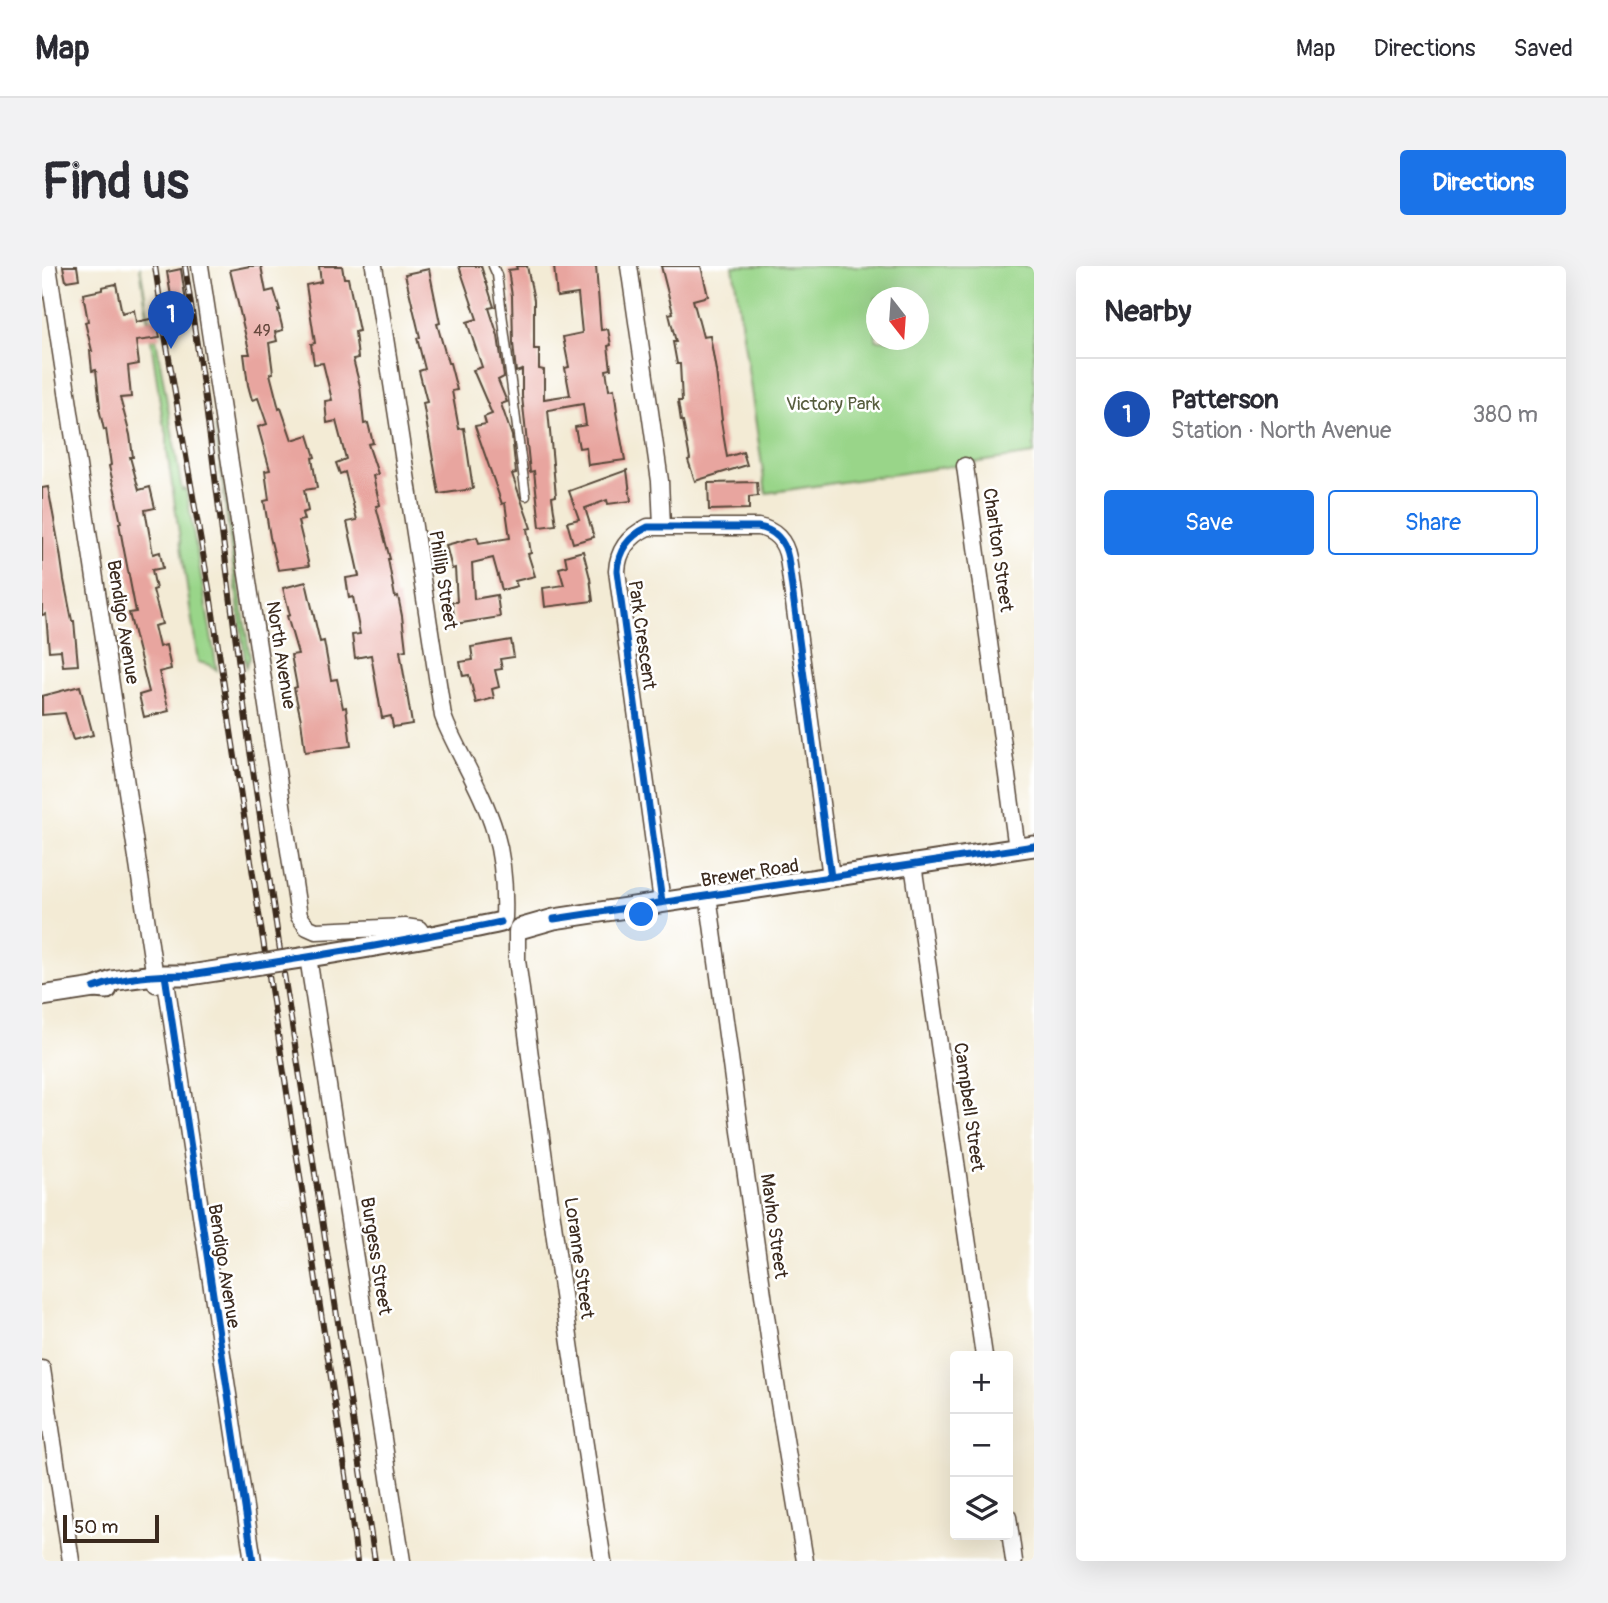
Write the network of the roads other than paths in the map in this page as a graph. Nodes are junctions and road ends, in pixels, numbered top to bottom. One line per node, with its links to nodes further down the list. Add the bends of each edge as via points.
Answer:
1 (48, 266): 17 (street, Bendigo Avenue)
2 (200, 266): 15 (street, North Avenue, via 300,919 316,932 405,927 419,929)
3 (374, 266): 14 (street, Phillip Street, via 443,716 496,833)
4 (493, 266): 7 (lane)
5 (629, 266): 8 (street)
6 (965, 466): 9 (street, Charlton Street)
7 (526, 496)
8 (667, 526): 11 (street, Park Crescent, via 764,528 779,536 787,550); 13 (street, Park Crescent, via 649,527 634,535 621,550 617,566)
9 (1025, 847): 10 (street, Brewer Road)
10 (913, 864): 11 (street, Brewer Road); 19 (street, Campbell Street)
11 (831, 877): 12 (street, Brewer Road)
12 (709, 895): 13 (street, Brewer Road); 26 (street, Mavho Street, via 772,1358)
13 (662, 902): 14 (street, Brewer Road)
14 (511, 925): 15 (street, Brewer Road); 25 (street, Loranne Street)
15 (424, 937): 16 (street, Brewer Road)
16 (308, 957): 17 (street, Brewer Road, bridge); 24 (street, Burgess Street)
17 (160, 979): 18 (street, Brewer Road, via 112,981); 23 (street, Bendigo Avenue)
18 (42, 996)
19 (983, 1351)
20 (42, 1369): 22 (street)
21 (1011, 1540): 27 (street)
22 (71, 1561)
23 (253, 1561)
24 (402, 1561)
25 (603, 1561)
26 (805, 1561)
27 (1014, 1561)

